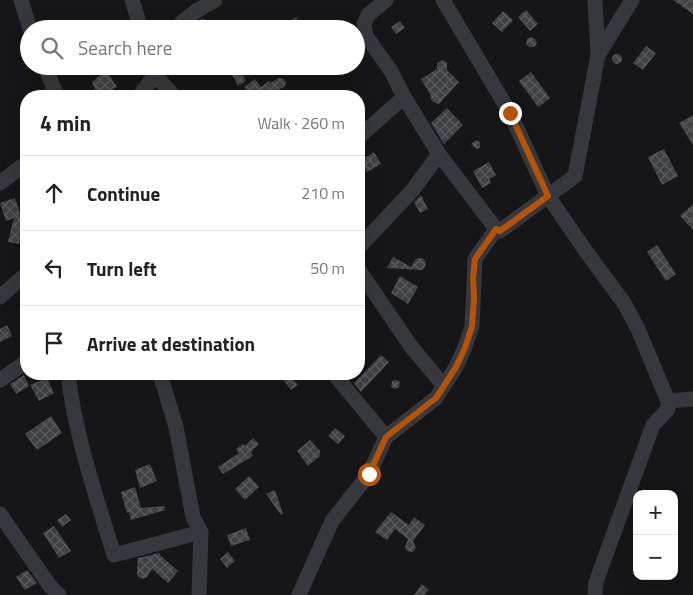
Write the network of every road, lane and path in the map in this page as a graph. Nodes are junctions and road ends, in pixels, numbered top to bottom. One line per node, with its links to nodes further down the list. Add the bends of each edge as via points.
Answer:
1 (14, 0): 8 (street)
2 (132, 0): 10 (street)
3 (215, 0): 11 (street)
4 (386, 0): 12 (street, via 368,15)
5 (443, 0): 26 (street, via 510,113)
6 (595, 0): 14 (street)
7 (632, 0): 14 (street)
8 (22, 7): 9 (street)
9 (27, 20)
10 (138, 20)
11 (185, 20)
12 (365, 22)
13 (365, 30): 21 (street)
14 (598, 55): 26 (street, via 574,176)
15 (49, 75): 18 (street)
16 (151, 75): 19 (street)
17 (159, 75): 20 (street)
18 (55, 90)
19 (143, 90)
20 (170, 90)
21 (404, 97): 22 (street); 23 (street)
22 (365, 132)
23 (439, 154): 27 (street); 28 (street, via 412,191)
24 (20, 168): 25 (street)
25 (0, 183)
26 (548, 196): 27 (street, via 500,231); 39 (street, via 624,303)
27 (496, 229): 37 (street, via 475,259 472,326 456,367)
28 (365, 240)
29 (365, 279): 37 (street, via 410,344)
30 (20, 281): 31 (street)
31 (0, 297)
32 (20, 366): 33 (street)
33 (0, 380)
34 (69, 380): 42 (street, via 86,460 114,555)
35 (162, 380): 42 (street, via 176,427 193,517)
36 (339, 380): 40 (street)
37 (444, 385): 40 (street, via 436,398)
38 (693, 399): 39 (street)
39 (668, 401): 43 (street, via 668,409 653,425 642,450)
40 (386, 437): 46 (street, via 369,474 332,521)
41 (0, 514): 44 (street)
42 (201, 532): 45 (street)
43 (595, 588): 47 (street)
44 (59, 595)
45 (200, 595)
46 (299, 595)
47 (582, 595)

